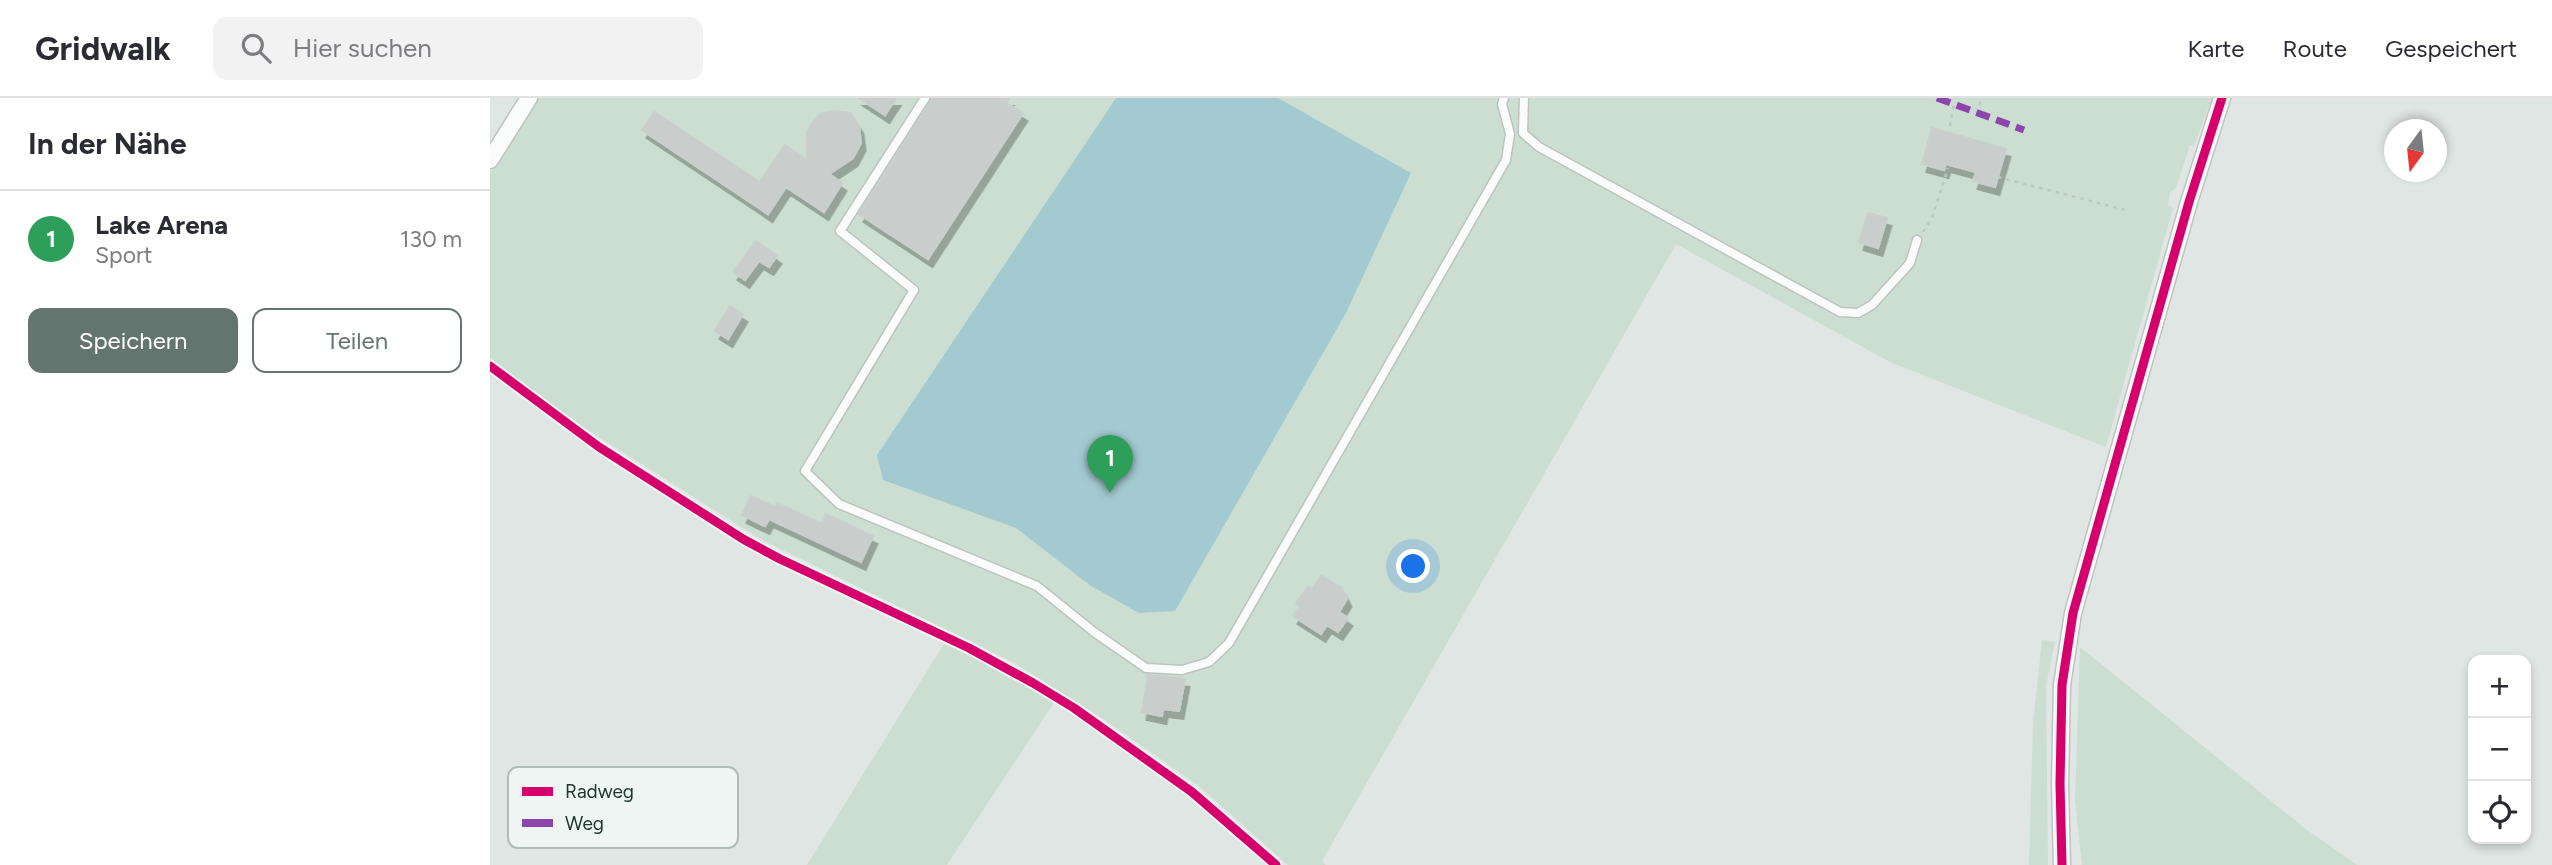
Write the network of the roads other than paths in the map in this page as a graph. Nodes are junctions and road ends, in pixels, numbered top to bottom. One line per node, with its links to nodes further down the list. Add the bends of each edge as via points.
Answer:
1 (529, 98): 6 (street)
2 (925, 98): 3 (lane, via 840,232 914,290 805,471 839,504 1037,586 1146,668 1182,670 1209,663 1229,643 1506,160 1510,134)
3 (1504, 98)
4 (1524, 98): 7 (lane, via 1523,133 1539,147 1840,312 1858,313 1872,305 1910,262)
5 (2222, 98): 10 (street, via 2073,613 2062,685)
6 (490, 160)
7 (1917, 240)
8 (490, 366): 9 (lane, via 599,447 743,539 969,648 1074,708 1192,792)
9 (1276, 865)
10 (2062, 865)

